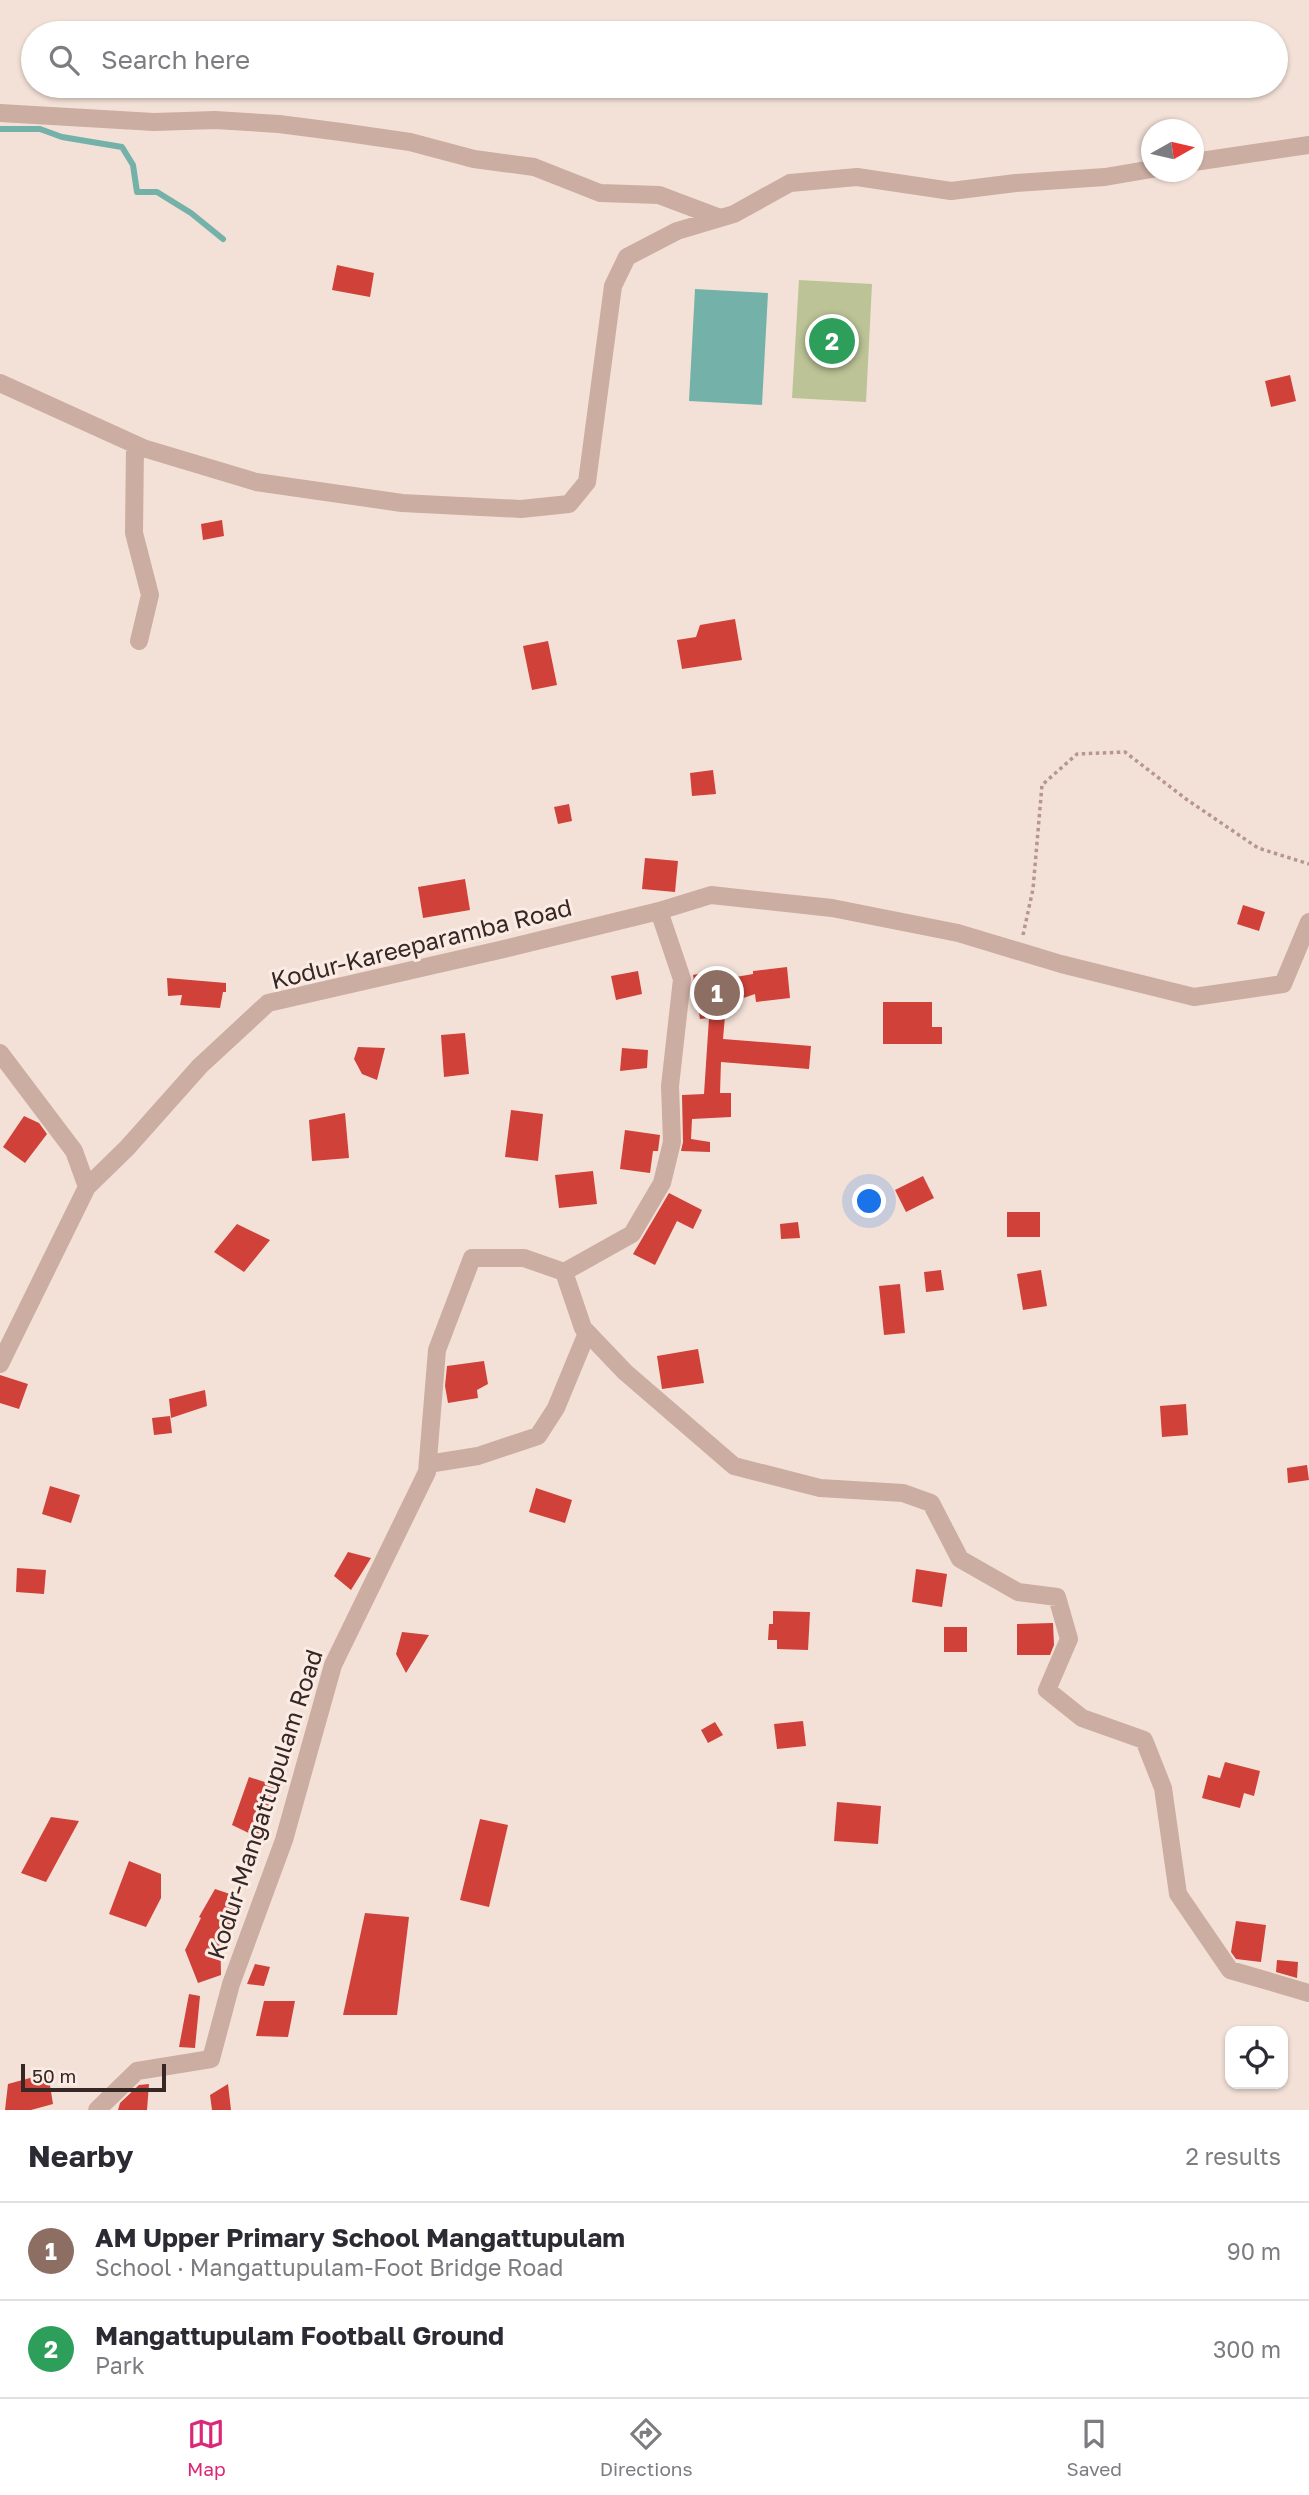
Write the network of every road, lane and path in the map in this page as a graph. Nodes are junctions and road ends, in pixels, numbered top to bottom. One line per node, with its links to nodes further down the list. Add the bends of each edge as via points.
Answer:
1 (0, 113): 5 (street, via 279,124 410,142 474,159 534,167 600,193 659,195)
2 (1309, 145): 3 (street)
3 (1204, 161)
4 (1141, 171): 5 (street, via 951,191 857,177 790,183)
5 (720, 218): 7 (street, via 677,231 627,257 613,286 587,482 569,504 521,509 402,503 256,482)
6 (0, 383): 7 (street)
7 (135, 445): 8 (street, via 134,533 150,595)
8 (139, 641)
9 (1309, 864): 12 (path, via 1258,848 1125,752 1077,754 1042,785 1033,889)
10 (659, 911): 12 (street, Kodur-Kareeparamba Road, via 711,895 832,908 958,933); 14 (street, Kodur-Kareeparamba Road, via 268,1003 200,1066 127,1149); 15 (street, via 682,979 670,1086 672,1142 662,1183 632,1234)
11 (1309, 922): 12 (street, Kodur-Kareeparamba Road, via 1283,984 1194,996)
12 (1019, 951)
13 (0, 1054): 14 (street, via 74,1151)
14 (87, 1186): 17 (street, Kodur-Kareeparamba Road)
15 (564, 1272): 16 (street); 18 (street, Kodur-Mangattupulam Road, via 524,1258 472,1258 437,1350)
16 (587, 1332): 18 (street, via 556,1408 538,1436 478,1456); 19 (street, via 625,1372 734,1466 820,1488 903,1493 931,1503 960,1559 1018,1592 1058,1597 1069,1639 1047,1690 1082,1718 1144,1740 1163,1788 1178,1894 1230,1970)
17 (0, 1364)
18 (428, 1464): 20 (street, Kodur-Mangattupulam Road, via 332,1665 284,1840 232,1984 211,2059 137,2071)
19 (1309, 1993)
20 (97, 2110)

